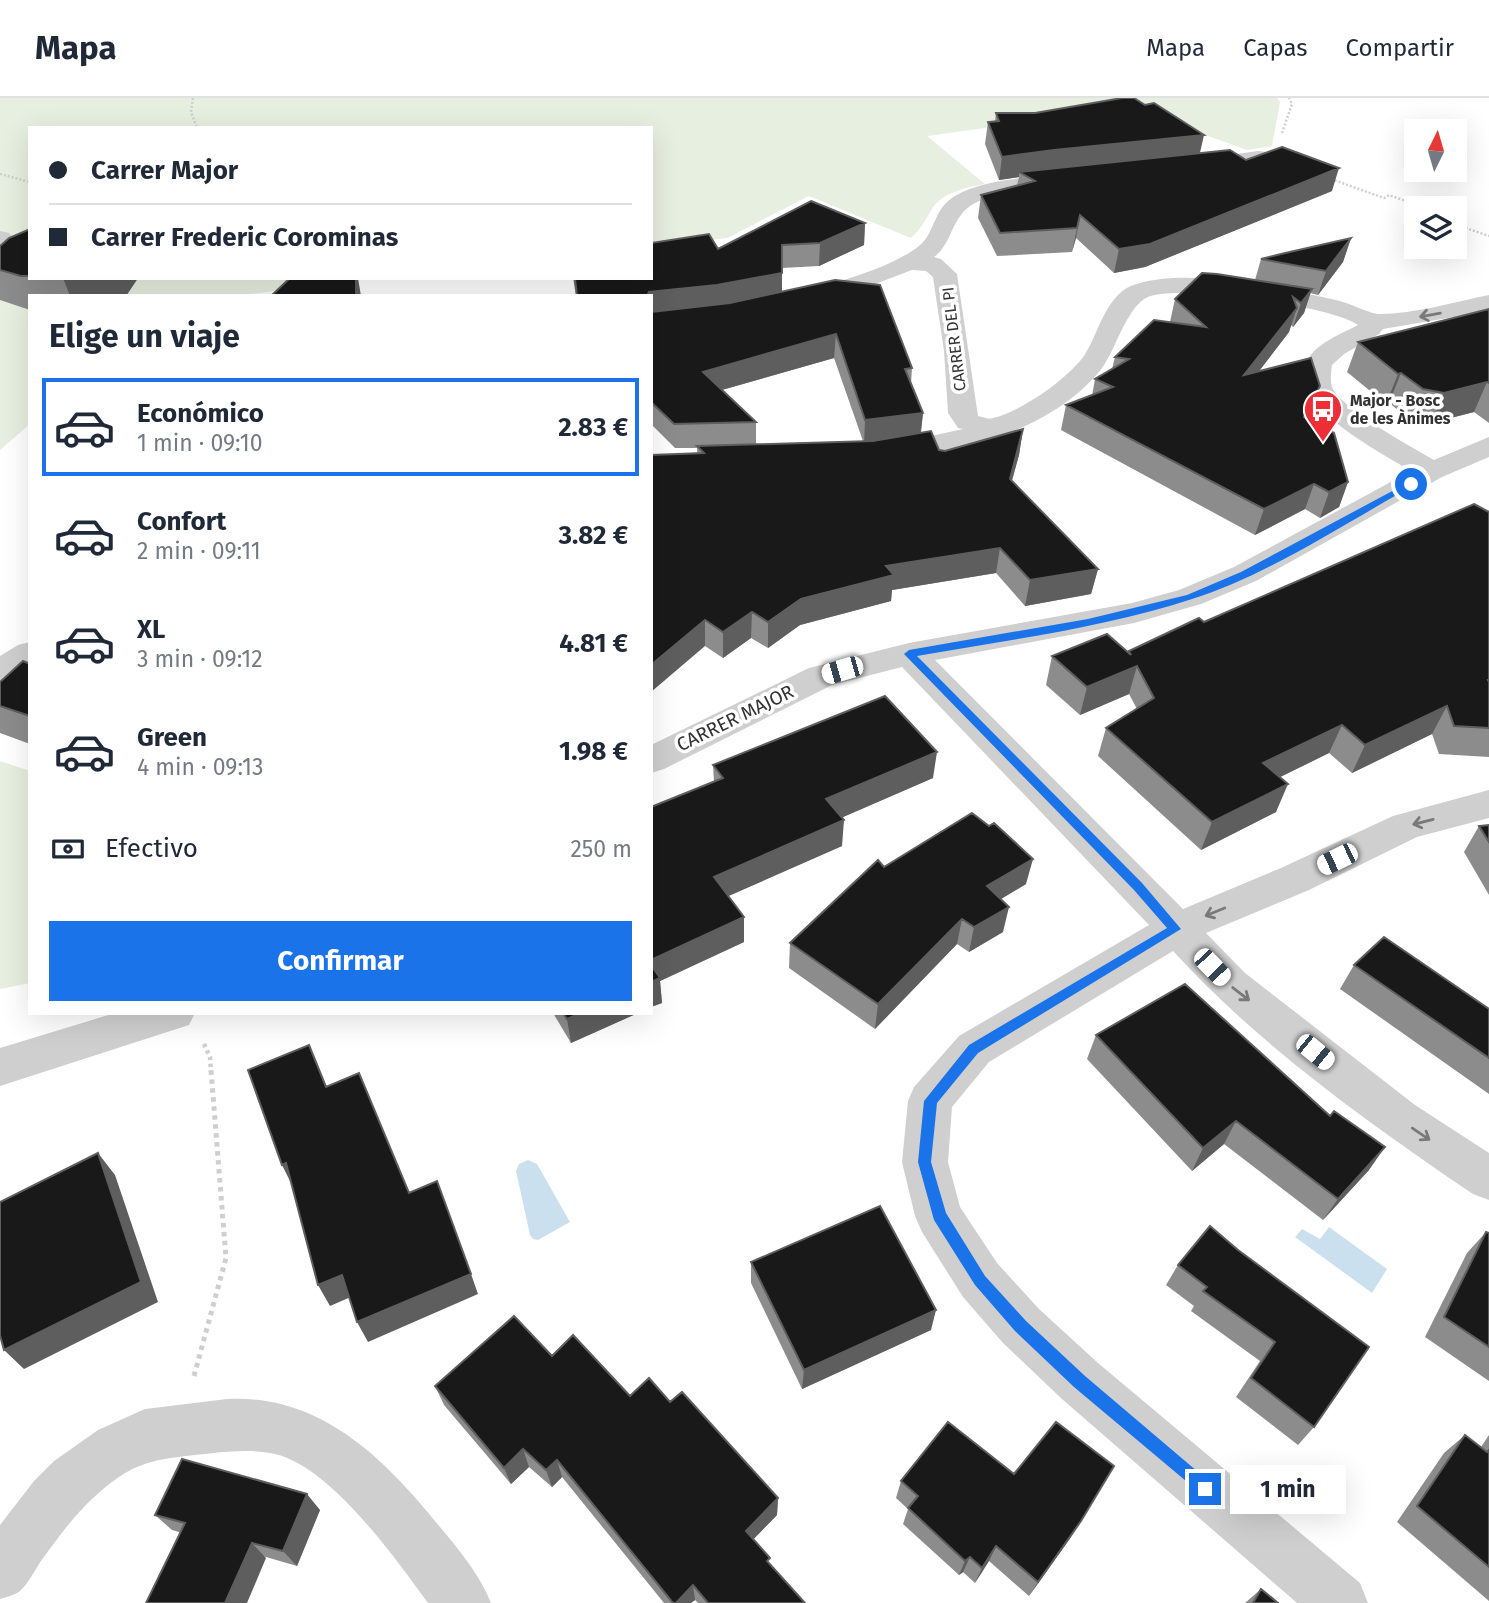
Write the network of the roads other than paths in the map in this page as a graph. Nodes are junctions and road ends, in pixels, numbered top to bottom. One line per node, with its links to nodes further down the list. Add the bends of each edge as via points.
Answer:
1 (1258, 157): 2 (street)
2 (1172, 169)
3 (1080, 179): 4 (street, via 996,191 962,202 930,249)
4 (905, 262): 6 (street); 8 (street, CARRER DEL PI, via 932,264 945,274 962,413 968,422)
5 (1489, 303): 7 (street, one-way to 7)
6 (782, 304)
7 (1371, 323): 8 (street, via 1344,310 1231,291 1186,286 1141,291 1125,303 1094,362 1069,387 1037,410); 11 (street, via 1370,329 1335,348 1319,363 1320,390 1335,408)
8 (992, 428): 10 (street, via 904,452)
9 (1489, 446): 11 (street, CARRER MAJOR)
10 (858, 457)
11 (1432, 471): 13 (street, CARRER MAJOR, via 1245,574 1190,597 1088,622)
12 (28, 654): 14 (street)
13 (909, 654): 15 (street, CARRER MAJOR, via 821,676); 17 (street)
14 (0, 672)
15 (653, 759)
16 (1489, 804): 17 (street, one-way to 17, via 1406,826)
17 (1175, 929): 20 (street, one-way to 20, via 1251,1002 1399,1119); 23 (street, via 974,1049 930,1101 925,1162 939,1216 980,1280 1021,1326)
18 (167, 1015): 19 (street)
19 (0, 1066)
20 (1489, 1179)
21 (0, 1571): 22 (street, via 73,1480 115,1450 145,1435 235,1424 277,1428 345,1465 386,1506)
22 (463, 1603)
23 (1340, 1603)

